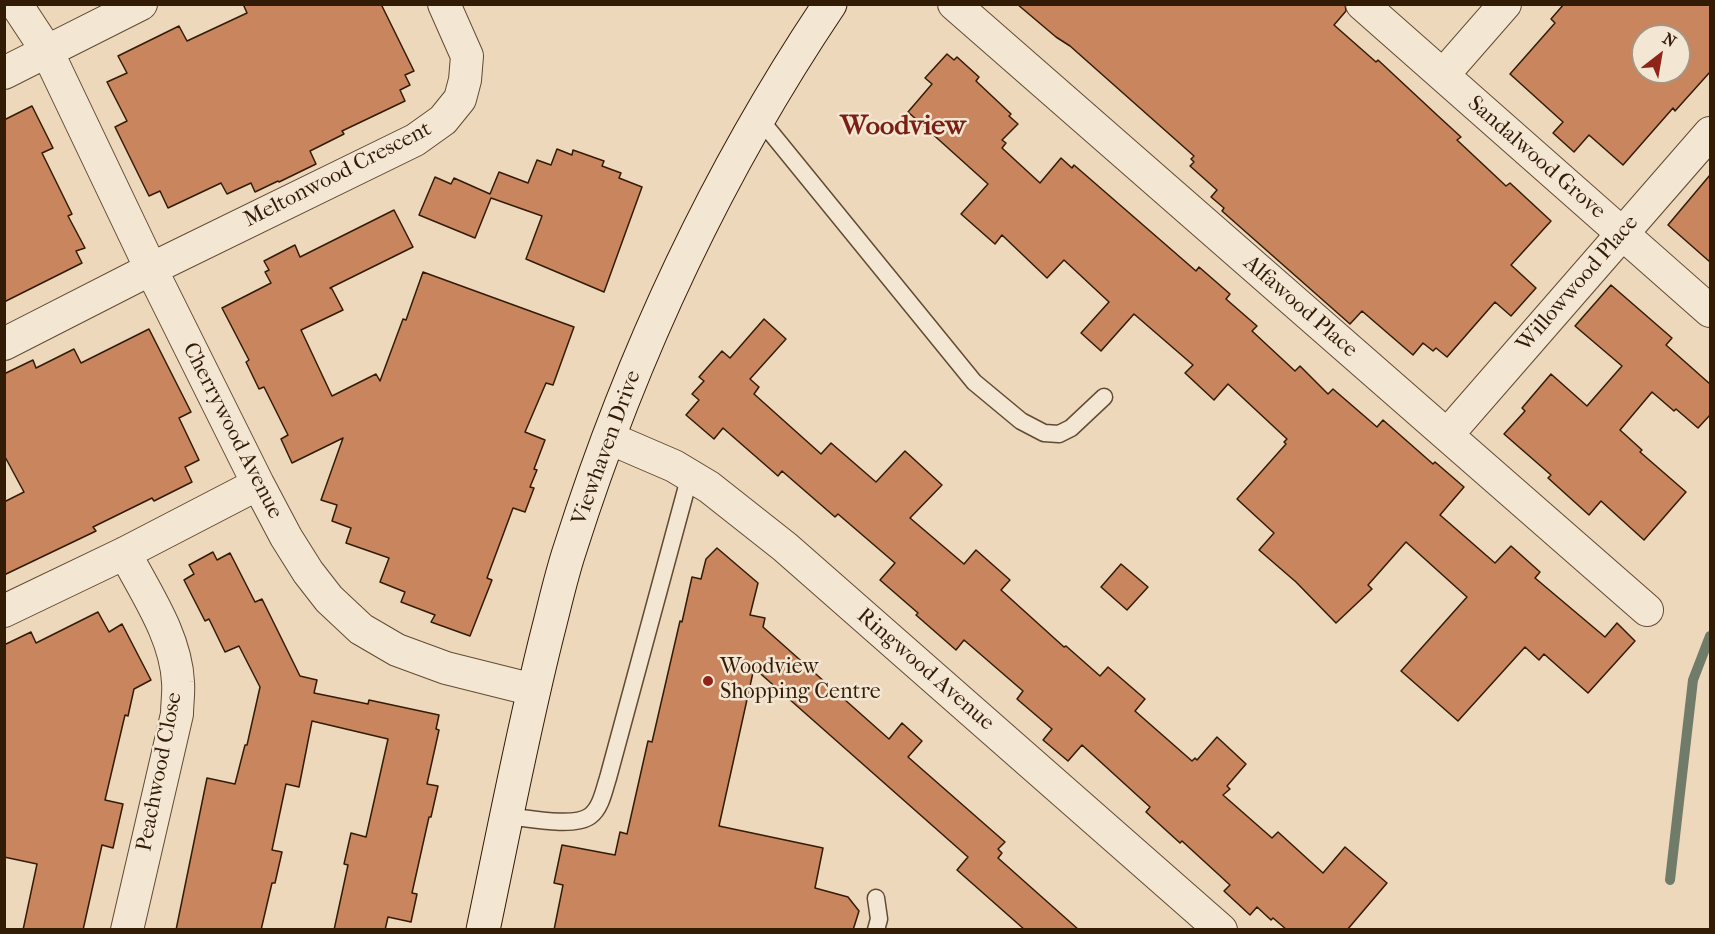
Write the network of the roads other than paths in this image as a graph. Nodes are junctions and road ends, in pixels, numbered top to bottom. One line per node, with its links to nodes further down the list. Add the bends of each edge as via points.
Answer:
1 (16, 4): 8 (street, Cherrywood Avenue)
2 (141, 4): 8 (street)
3 (444, 4): 14 (street, Meltonwood Crescent, via 467,56 460,99 443,120 415,140)
4 (830, 4): 11 (street, Viewhaven Drive)
5 (954, 4): 18 (street, Alfawood Place)
6 (1362, 4): 10 (street, Sandalwood Grove)
7 (1505, 4): 10 (street)
8 (47, 51): 9 (street); 14 (street, Cherrywood Avenue)
9 (4, 73)
10 (1443, 75): 13 (street, Sandalwood Grove)
11 (759, 118): 17 (lane, via 974,382 1021,421 1044,434 1059,435); 19 (street, Viewhaven Drive, via 713,202 653,327)
12 (1710, 133): 13 (street, Willowwood Place)
13 (1622, 233): 15 (street, Sandalwood Grove); 18 (street, Willowwood Place)
14 (151, 269): 16 (street, Meltonwood Crescent); 21 (street, Cherrywood Avenue)
15 (1710, 310)
16 (4, 344)
17 (1104, 398)
18 (1447, 435): 23 (street, Alfawood Place)
19 (609, 438): 20 (street, Ringwood Avenue); 25 (street, Viewhaven Drive, via 569,550)
20 (690, 475): 26 (lane, via 597,807 591,816 563,822); 31 (street, Ringwood Avenue, via 785,547)
21 (258, 484): 22 (street); 25 (street, Cherrywood Avenue, via 308,572 329,599 361,628 397,650 446,668)
22 (125, 552): 24 (street); 28 (street, Peachwood Close, via 165,630 178,681 177,714)
23 (1647, 610)
24 (4, 611)
25 (534, 690): 26 (street, Viewhaven Drive)
26 (507, 816): 29 (street, Viewhaven Drive)
27 (876, 898): 30 (lane)
28 (127, 930)
29 (483, 930)
30 (876, 930)
31 (1221, 930)

